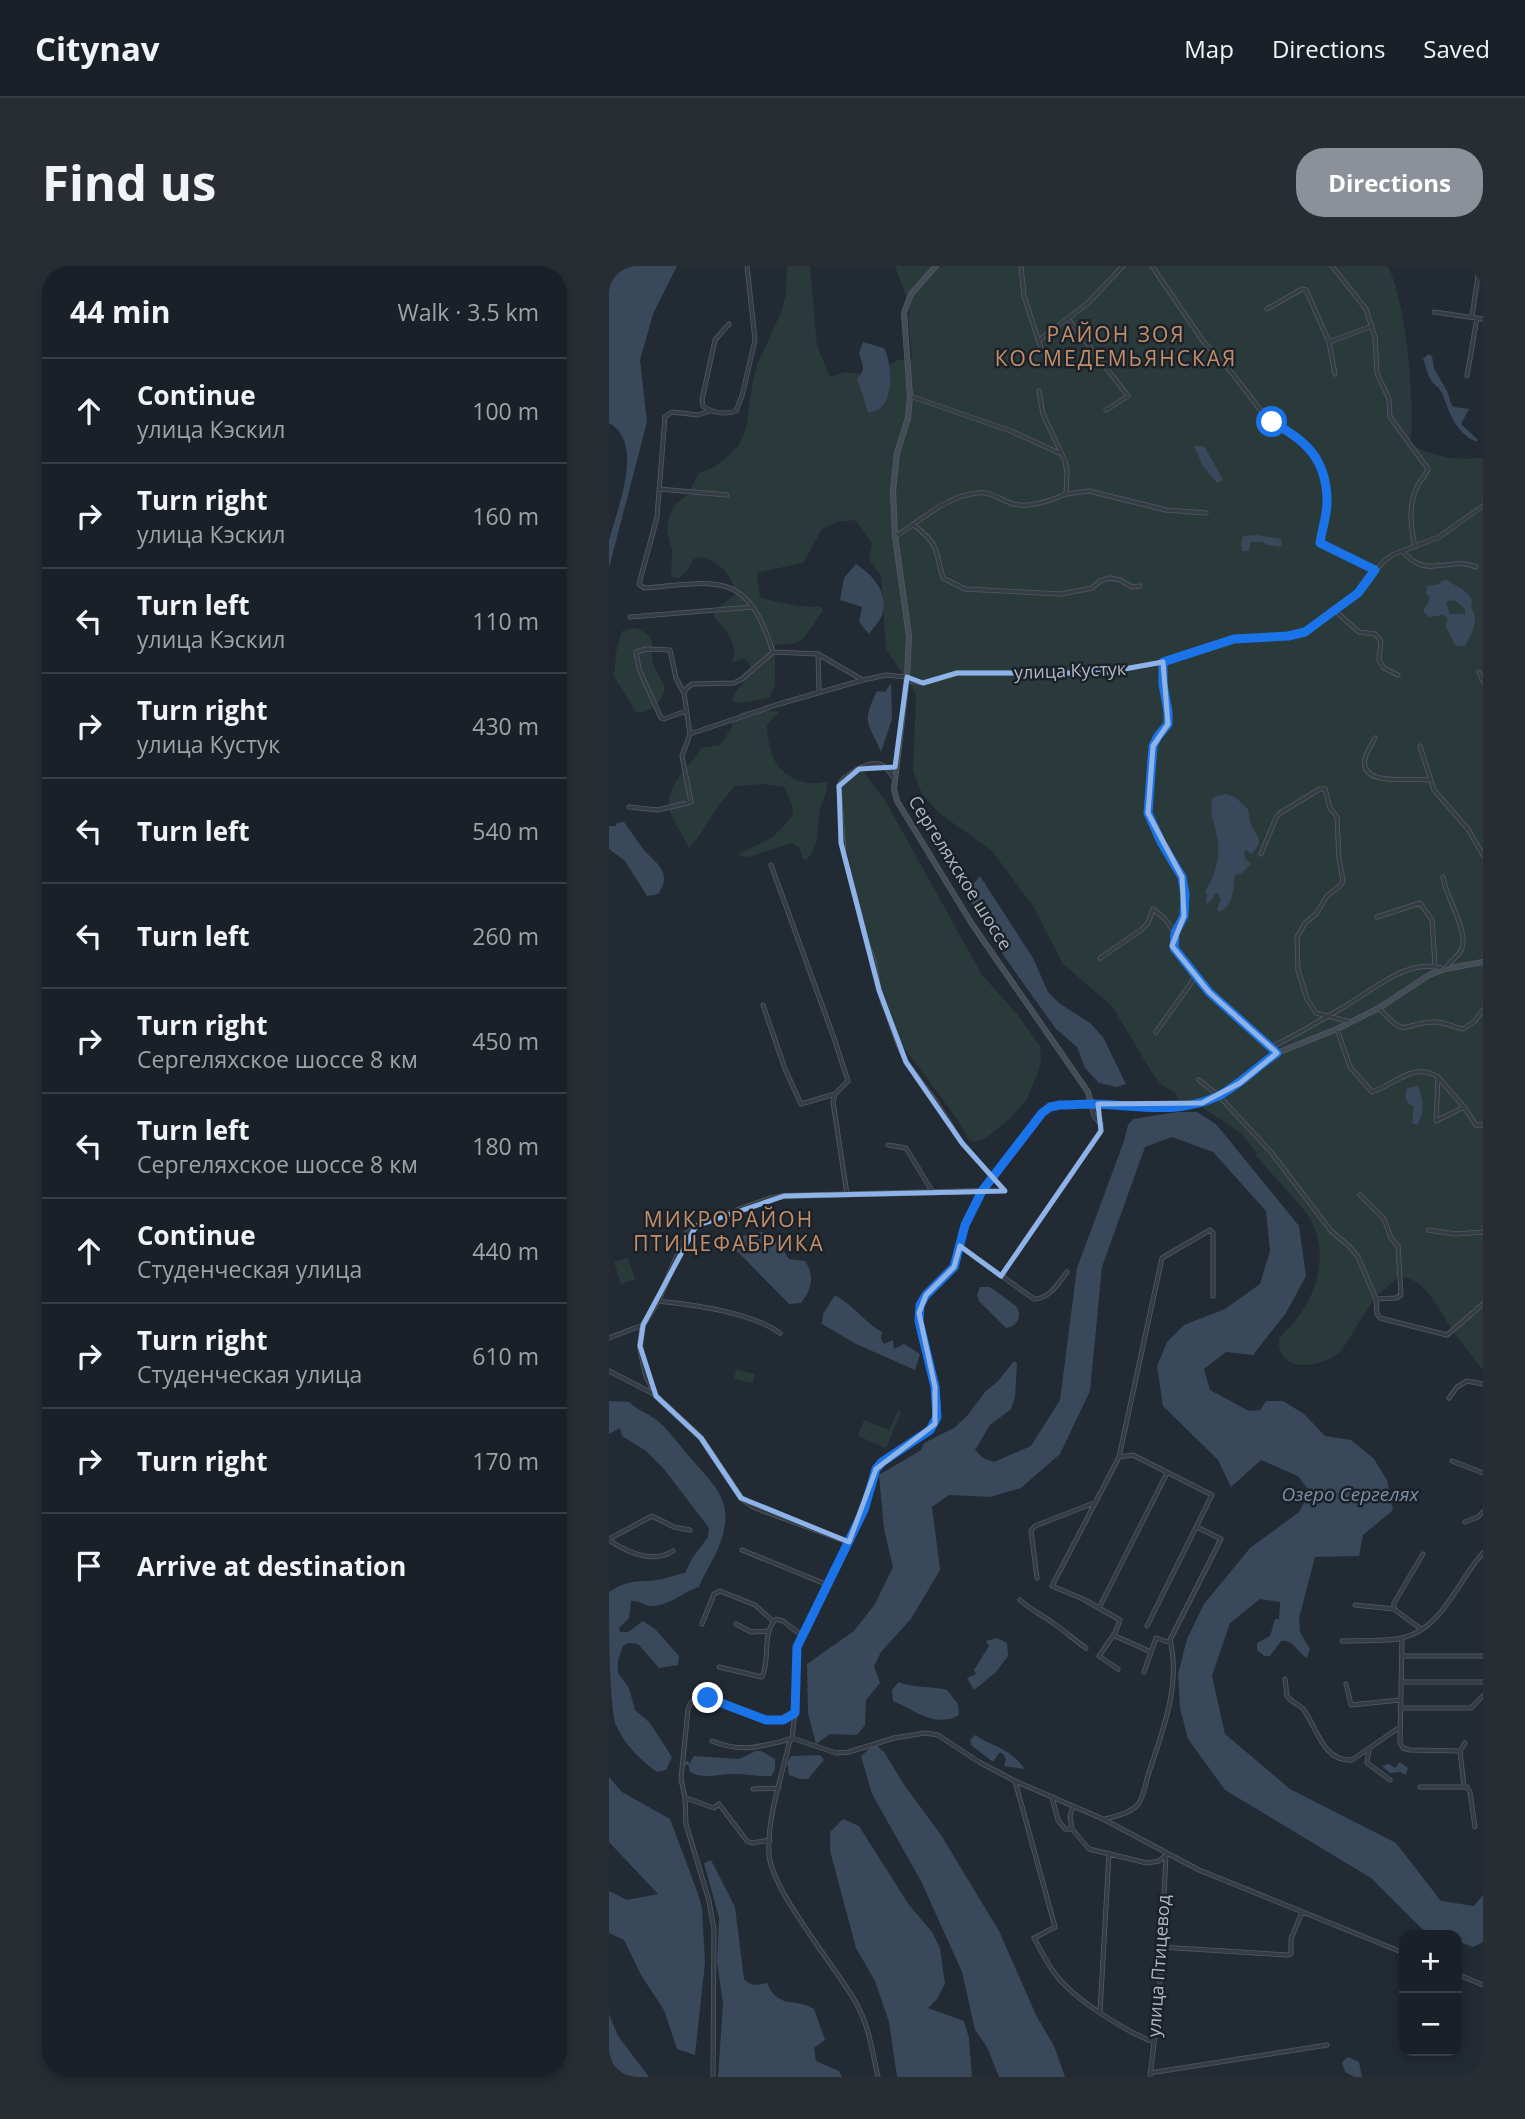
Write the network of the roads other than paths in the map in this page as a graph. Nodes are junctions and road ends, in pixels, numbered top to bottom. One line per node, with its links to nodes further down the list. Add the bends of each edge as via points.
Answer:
1 (747, 266): 23 (street, via 755,340 750,366 736,411)
2 (936, 266): 21 (main road, Сергеляхское шоссе, via 911,294 904,313)
3 (1021, 266): 15 (street, via 1024,296)
4 (1123, 266): 12 (street)
5 (1152, 266): 35 (street, via 1203,341 1262,412 1318,457 1328,500 1320,543)
6 (1332, 266): 14 (street, via 1366,309)
7 (1474, 266): 10 (street, via 1478,292)
8 (1267, 309): 16 (street, via 1297,289 1306,290)
9 (1434, 312): 10 (street)
10 (1474, 317): 11 (street); 19 (street)
11 (1483, 319)
12 (1069, 320): 15 (street); 22 (street, via 1128,396)
13 (729, 324): 23 (street, via 715,340 702,400)
14 (1370, 327): 16 (street); 32 (street, via 1390,417 1428,469 1411,507)
15 (1039, 341): 17 (street)
16 (1329, 342): 18 (street)
17 (1043, 354)
18 (1335, 374)
19 (1467, 376)
20 (1039, 391): 24 (street, via 1043,414)
21 (910, 396): 24 (street); 31 (main road, Сергеляхское шоссе, via 897,453)
22 (1106, 410)
23 (711, 411): 25 (street, via 698,415 672,412 665,417)
24 (1061, 453): 26 (street, via 1067,472)
25 (659, 489): 27 (street); 37 (street, via 641,587 716,583 741,594)
26 (1066, 494): 29 (street, via 1089,491 1166,510); 30 (street, via 1020,505 989,492 977,493 953,499)
27 (727, 495)
28 (1483, 506): 32 (street, улица Кустук, via 1439,537)
29 (1206, 513)
30 (914, 525): 31 (street); 36 (street, via 937,549 943,578 965,589 1061,594 1092,588 1110,578)
31 (895, 536): 45 (main road, Сергеляхское шоссе, via 908,625)
32 (1415, 547): 33 (street, улица Кустук)
33 (1403, 552): 34 (street, via 1424,566 1462,562); 35 (street, улица Кустук)
34 (1476, 567)
35 (1375, 570): 38 (street, улица Кустук, via 1358,593)
36 (1140, 586)
37 (753, 607): 39 (street); 40 (street)
38 (1334, 610): 42 (street, улица Кустук, via 1305,632 1234,639); 44 (street, via 1359,632 1375,634 1381,641 1379,660)
39 (630, 617)
40 (773, 652): 41 (street); 49 (street, via 741,679 727,684 692,684)
41 (818, 654): 46 (street); 48 (street)
42 (1163, 662): 45 (street, улица Кустук, via 1087,674 957,673 923,683); 62 (street, via 1168,724 1153,746 1148,813 1182,877 1184,916)
43 (1479, 672): 47 (street)
44 (1398, 675)
45 (907, 677): 46 (street, улица Кустук); 54 (main road, Сергеляхское шоссе)
46 (863, 680): 48 (street, улица Кустук)
47 (1483, 681)
48 (820, 692): 51 (street, улица Кустук)
49 (684, 693): 50 (street); 50 (street, via 670,650 636,652 661,718)
50 (686, 711): 51 (street)
51 (690, 734): 56 (street, via 682,756 691,802 658,810)
52 (1375, 738): 55 (street, via 1366,757 1370,775)
53 (1420, 746): 55 (street)
54 (894, 778): 81 (main road, Сергеляхское шоссе, via 897,801 972,924 1088,1092); 85 (street, via 878,764 841,780 844,854 879,990 906,1062 962,1143)
55 (1429, 780): 58 (street)
56 (629, 807)
57 (1261, 854): 71 (street, via 1280,813 1325,789 1337,817 1343,880 1300,929 1297,953 1307,999 1316,1013)
58 (1483, 855)
59 (771, 865): 79 (street, via 842,1059 848,1081)
60 (1443, 877): 66 (street, via 1462,933 1461,951)
61 (1377, 918): 65 (street, via 1420,903 1432,920)
62 (1175, 933): 63 (street, via 1153,909 1141,930); 67 (street, via 1174,948)
63 (1100, 958)
64 (1483, 962): 66 (main road)
65 (1435, 965): 66 (street); 71 (street, via 1409,969)
66 (1445, 969): 69 (main road)
67 (1196, 976): 74 (street); 75 (street)
68 (763, 1005): 79 (street, via 801,1104)
69 (1379, 1008): 70 (street, via 1407,1029 1438,1021 1463,1029); 72 (main road)
70 (1483, 1010)
71 (1327, 1016): 72 (street); 75 (street)
72 (1351, 1022): 73 (main road)
73 (1337, 1029): 76 (main road); 77 (street, via 1350,1067 1372,1092 1416,1071)
74 (1156, 1032)
75 (1271, 1047): 76 (street)
76 (1277, 1053): 80 (main road)
77 (1438, 1077): 82 (street); 82 (street, via 1436,1121)
78 (1199, 1080): 80 (street)
79 (835, 1094): 88 (street)
80 (1219, 1096): 81 (main road, via 1182,1107); 96 (street, via 1271,1152 1331,1231 1359,1257)
81 (1091, 1104): 85 (street, via 1050,1107); 94 (street, via 1101,1131)
82 (1464, 1107): 83 (street, via 1476,1125)
83 (1483, 1125)
84 (888, 1145): 86 (street, via 906,1148)
85 (992, 1177): 87 (street)
86 (932, 1191): 87 (street); 88 (street)
87 (982, 1191): 92 (street)
88 (847, 1194): 97 (street, via 769,1199 696,1226 687,1233)
89 (1360, 1195): 96 (street, via 1384,1219 1399,1250 1401,1295)
90 (1428, 1230): 91 (street)
91 (1483, 1232)
92 (960, 1246): 94 (street); 116 (street, via 954,1267 920,1305 935,1387 935,1424 876,1469)
93 (1067, 1272): 94 (street, via 1038,1299)
94 (1001, 1276)
95 (1213, 1296): 106 (street, via 1210,1230 1162,1258)
96 (1376, 1299): 98 (street, via 1377,1314 1385,1320 1447,1335)
97 (658, 1301): 99 (street); 100 (street, via 752,1319)
98 (1483, 1304)
99 (642, 1325): 101 (street); 104 (street, via 642,1357)
100 (780, 1333)
101 (609, 1338)
102 (609, 1371): 104 (street)
103 (1483, 1384): 105 (street, via 1467,1381)
104 (656, 1395): 116 (street, via 701,1438 746,1503)
105 (1449, 1398)
106 (1119, 1457): 108 (street, via 1132,1455); 110 (street)
107 (1452, 1461): 109 (street)
108 (1167, 1473): 113 (street, via 1212,1495); 125 (street)
109 (1483, 1474)
110 (1094, 1503): 121 (street, via 1031,1531); 125 (street, via 1052,1586)
111 (1483, 1512): 112 (street)
112 (1465, 1522)
113 (1198, 1527): 130 (street); 137 (street, via 1221,1539)
114 (689, 1531): 115 (street, via 652,1516)
115 (609, 1540): 118 (street, via 653,1557)
116 (849, 1542): 122 (street)
117 (742, 1550): 122 (street)
118 (673, 1551)
119 (1483, 1552): 131 (street, via 1436,1618)
120 (1423, 1555): 126 (street)
121 (1037, 1578)
122 (828, 1585): 133 (street)
123 (1020, 1600): 138 (street)
124 (1356, 1605): 126 (street)
125 (1099, 1608): 134 (street, via 1120,1620)
126 (1394, 1609): 131 (street)
127 (773, 1621): 128 (street, via 755,1605 720,1591 713,1594); 132 (street); 133 (street, via 783,1621)
128 (702, 1624)
129 (736, 1624): 132 (street, via 751,1632)
130 (1147, 1626)
131 (1422, 1629): 135 (street)
132 (768, 1631): 142 (street, via 764,1675)
133 (801, 1635): 152 (street, via 795,1658)
134 (1113, 1635): 139 (street); 143 (street, via 1099,1656)
135 (1402, 1638): 136 (street); 140 (street)
136 (1342, 1641)
137 (1171, 1643): 139 (street, via 1156,1637); 168 (street, via 1175,1658 1168,1711 1138,1804)
138 (1086, 1648)
139 (1151, 1652): 144 (street)
140 (1401, 1656): 141 (street); 146 (street)
141 (1483, 1657)
142 (719, 1667)
143 (1118, 1669)
144 (1144, 1672)
145 (1285, 1679): 157 (street, via 1287,1696 1304,1710 1330,1751 1346,1760)
146 (1400, 1682): 147 (street); 150 (street)
147 (1483, 1682)
148 (1346, 1684): 150 (street, via 1351,1704)
149 (1483, 1696): 151 (street, via 1471,1708)
150 (1400, 1700): 151 (street)
151 (1400, 1708): 153 (street)
152 (795, 1713): 154 (street); 166 (street, via 783,1720 766,1720 697,1697 688,1709 681,1779)
153 (1400, 1727): 157 (street); 158 (street, via 1403,1748)
154 (792, 1738): 155 (street, via 742,1749); 160 (street, via 836,1753 894,1738 938,1735); 163 (street)
155 (712, 1741)
156 (1465, 1743): 158 (street)
157 (1369, 1749): 159 (street, via 1367,1763)
158 (1460, 1751): 162 (street)
159 (1390, 1780)
160 (1015, 1782): 165 (street); 179 (street, via 1055,1927 1034,1938 1058,1978)
161 (1420, 1787): 162 (street)
162 (1464, 1787): 169 (street, via 1470,1792)
163 (779, 1788): 164 (street); 171 (street)
164 (753, 1789)
165 (1052, 1797): 167 (street); 170 (street, via 1058,1820 1065,1829)
166 (685, 1798): 171 (street, via 714,1808 719,1804 747,1841); 183 (street, via 686,1824 714,1930)
167 (1073, 1806): 168 (street); 170 (street)
168 (1103, 1819): 173 (street)
169 (1475, 1827)
170 (1072, 1829): 172 (street, via 1089,1849)
171 (769, 1840): 184 (street, via 769,1857 780,1886 868,2026)
172 (1109, 1853): 173 (street, via 1147,1863); 179 (street)
173 (1166, 1854): 174 (street); 175 (street, улица Птицевод)
174 (1302, 1912): 175 (street, via 1289,1955); 176 (street)
175 (1160, 1947): 180 (street, улица Птицевод)
176 (1399, 1951)
177 (1462, 1976): 178 (street)
178 (1483, 1985)
179 (1100, 2012): 180 (street)
180 (1154, 2042): 182 (street, улица Птицевод)
181 (1327, 2045): 182 (street)
182 (1150, 2075)
183 (713, 2077)
184 (878, 2077)

